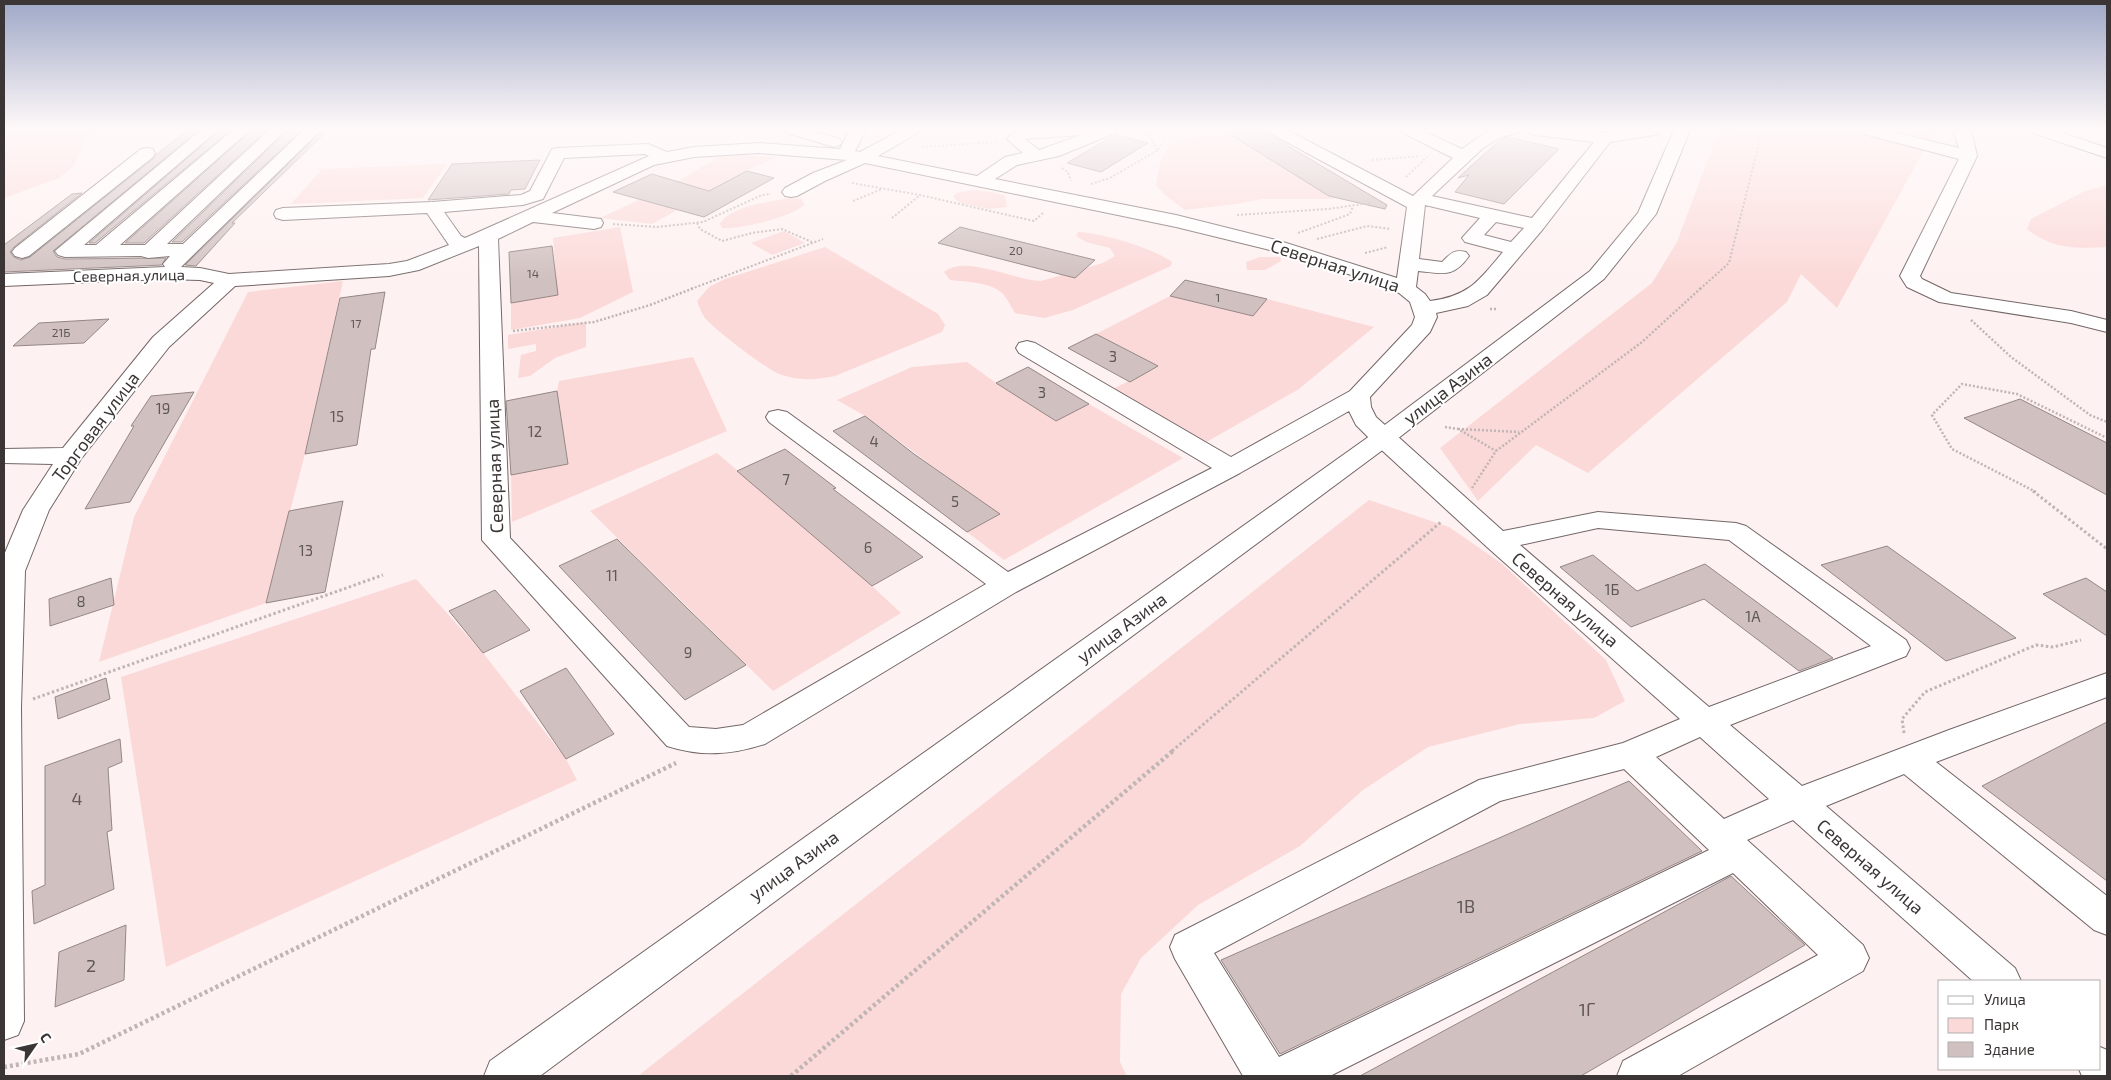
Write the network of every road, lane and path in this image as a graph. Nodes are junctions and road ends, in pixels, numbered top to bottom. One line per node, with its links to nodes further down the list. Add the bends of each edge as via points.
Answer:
1 (111, 180): 46 (street)
2 (150, 180): 44 (street)
3 (183, 180): 45 (street)
4 (224, 180): 47 (street)
5 (260, 180): 43 (street)
6 (544, 180): 27 (street, via 537,195 523,200)
7 (605, 180): 31 (street, Северная улица)
8 (812, 180): 21 (street)
9 (838, 180): 19 (path)
10 (1101, 180): 23 (path, via 1073,188)
11 (1370, 180): 20 (street)
12 (1402, 180): 20 (path)
13 (1439, 180): 25 (street)
14 (1572, 180): 35 (street)
15 (1661, 180): 65 (street, улица Азина, via 1647,214 1598,275)
16 (1750, 180): 64 (path, via 1729,263 1642,342)
17 (1956, 180): 54 (street, via 1910,276 1914,283)
18 (981, 181): 23 (street, Северная улица)
19 (883, 188): 22 (path); 24 (path)
20 (1390, 191): 25 (street); 26 (path, via 1382,201)
21 (791, 192): 34 (path, via 762,196)
22 (920, 195): 23 (path, via 1034,221); 32 (path)
23 (1059, 198): 41 (street, Северная улица, via 1176,221)
24 (853, 201)
25 (1418, 202): 30 (street); 36 (street)
26 (1354, 205): 29 (path); 41 (path, via 1350,214)
27 (432, 207): 28 (street); 38 (street, via 454,240)
28 (283, 214)
29 (1235, 215)
30 (1492, 215): 35 (street); 42 (street, via 1472,238)
31 (530, 216): 33 (street); 38 (street, Северная улица)
32 (892, 218)
33 (594, 223): 34 (path, via 657,227)
34 (696, 223): 40 (path, via 700,229 722,241 782,229)
35 (1536, 226): 42 (street)
36 (1414, 232): 39 (path, via 1367,226); 49 (street)
37 (823, 239): 40 (path)
38 (476, 240): 52 (street, Северная улица, via 412,266 389,270); 56 (street, Северная улица)
39 (1309, 241)
40 (812, 243): 56 (path, via 650,305 594,322 515,332)
41 (1273, 245): 53 (street, Северная улица, via 1378,277)
42 (1516, 249): 55 (street, via 1471,297 1449,305)
43 (186, 250): 47 (street); 50 (street)
44 (65, 251): 45 (street); 46 (street)
45 (101, 251): 47 (street)
46 (13, 252)
47 (148, 252)
48 (1458, 256): 49 (street, via 1448,268)
49 (1410, 264): 53 (street)
50 (163, 274): 51 (street, Северная улица); 52 (street, Северная улица, via 200,274)
51 (4, 280)
52 (229, 280): 69 (street, Торговая улица, via 161,342)
53 (1406, 289): 55 (street, Северная улица, via 1418,298)
54 (1946, 298): 57 (street, via 2071,317); 61 (path, via 2011,357 2090,415)
55 (1424, 308): 59 (street, via 1426,318 1422,327)
56 (490, 326): 80 (street, Северная улица, via 496,540 679,737)
57 (2107, 326)
58 (1027, 348): 70 (street)
59 (1358, 396): 65 (street, Северная улица, via 1365,420); 70 (street, Северная улица)
60 (778, 417): 75 (street)
61 (2107, 422)
62 (1445, 427): 63 (path)
63 (1458, 429): 64 (path); 67 (path)
64 (1521, 432): 67 (path)
65 (1383, 438): 71 (street, Северная улица); 89 (street, улица Азина)
66 (2107, 438): 73 (path, via 2017,394 1962,384 1932,415 1952,449 2038,494)
67 (1496, 451): 71 (path)
68 (4, 456): 69 (street)
69 (70, 456): 78 (street, Торговая улица, via 36,510 11,571)
70 (1231, 468): 75 (street, Северная улица)
71 (1459, 508): 72 (street, Северная улица); 90 (path)
72 (1497, 541): 79 (street, Северная улица); 79 (street, via 1598,520 1736,532 1896,648)
73 (2107, 549)
74 (383, 575): 78 (path)
75 (1006, 585): 80 (street, Северная улица, via 753,734)
76 (2081, 640): 82 (path, via 2053,647 2036,645 1925,692 1902,719)
77 (2107, 685): 82 (street)
78 (5, 708): 87 (street, Торговая улица)
79 (1704, 722): 81 (street); 83 (street, Северная улица)
80 (717, 743): 88 (path, via 79,1054)
81 (1630, 754): 84 (street); 91 (street, via 1491,790 1189,948)
82 (1908, 759): 83 (street); 85 (street)
83 (1796, 802): 84 (street); 86 (street, Северная улица)
84 (1728, 845): 92 (street); 93 (street, via 1849,958)
85 (2107, 918)
86 (2000, 980)
87 (4, 1021)
88 (4, 1067)
89 (504, 1076)
90 (791, 1076)
91 (1267, 1076)
92 (1286, 1076)
93 (1638, 1076)

